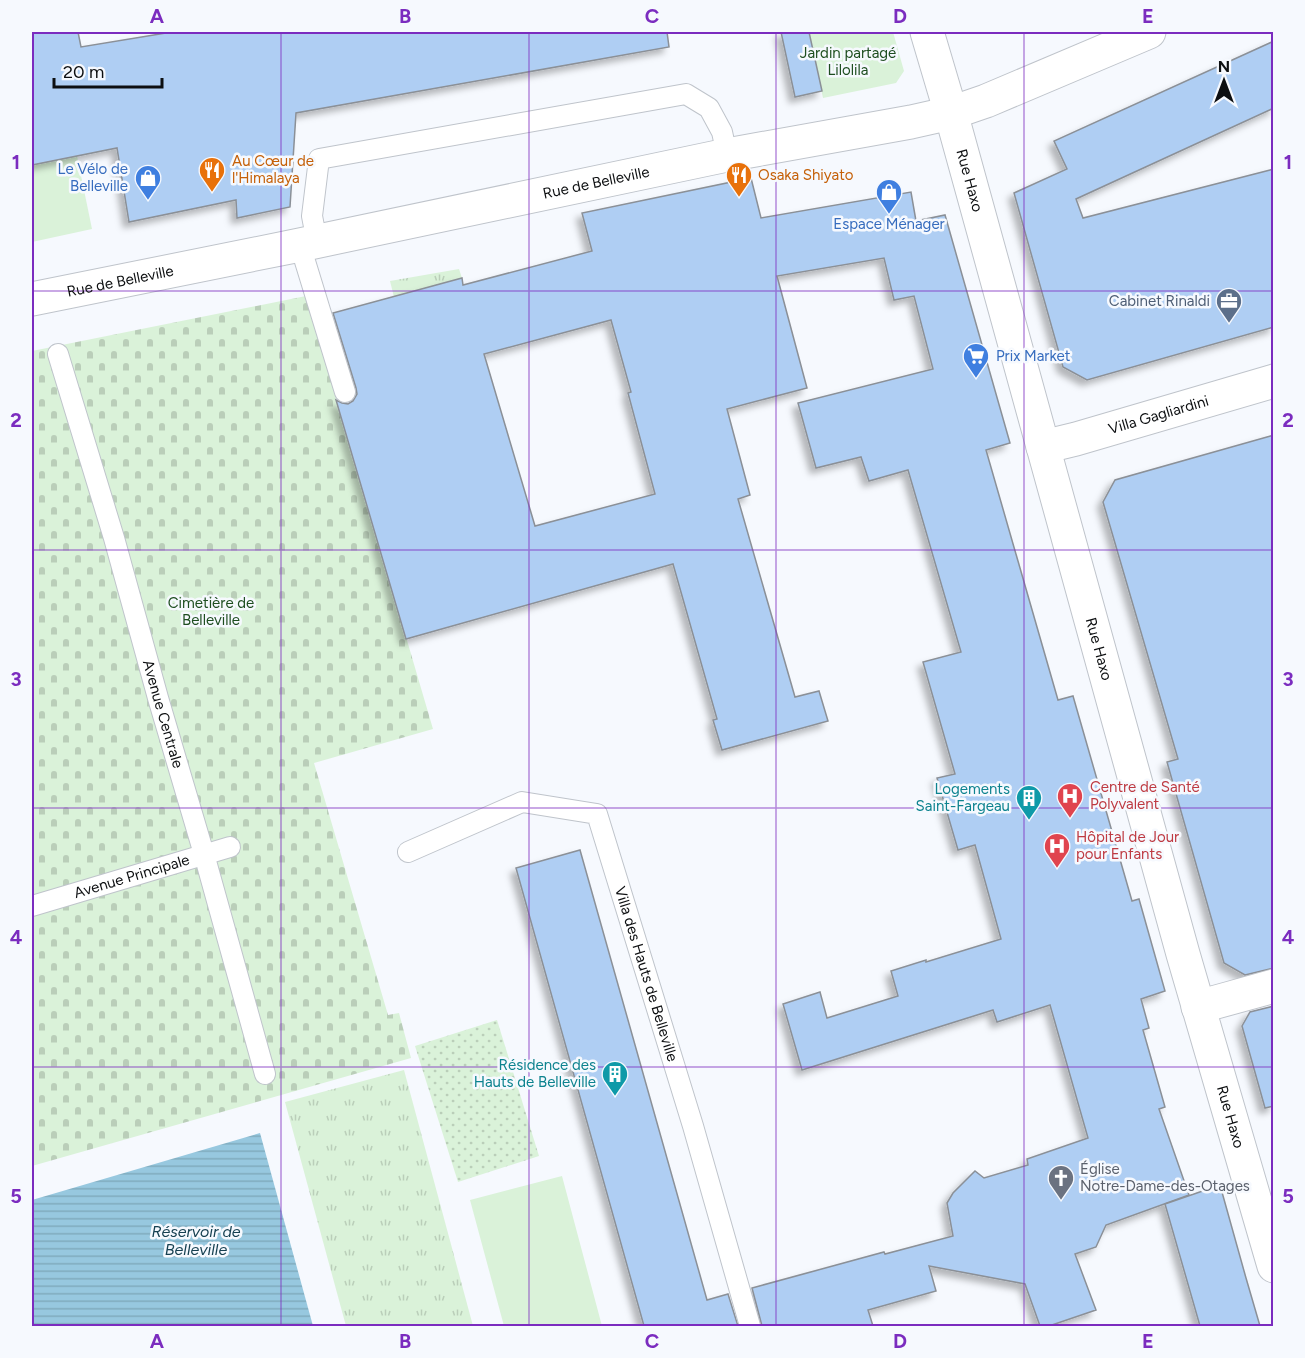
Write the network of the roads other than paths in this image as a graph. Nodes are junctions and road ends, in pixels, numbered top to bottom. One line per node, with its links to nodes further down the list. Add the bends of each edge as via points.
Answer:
1 (927, 32): 3 (street, Rue Haxo)
2 (1149, 32): 3 (street, Rue de Belleville)
3 (951, 113): 4 (street, Rue de Belleville); 10 (street, Rue Haxo)
4 (728, 155): 5 (street, Rue de Belleville); 5 (lane, via 722,132 709,108 686,94 319,159)
5 (309, 244): 6 (street, Rue de Belleville); 9 (lane)
6 (32, 300)
7 (58, 354): 13 (lane, Avenue Centrale)
8 (1274, 381): 10 (street, Villa Gagliardini)
9 (345, 392)
10 (1043, 447): 16 (street, Rue Haxo)
11 (230, 847): 13 (lane, Avenue Principale)
12 (408, 852): 19 (lane, Villa des Hauts de Belleville, via 522,802 597,814)
13 (204, 854): 14 (lane, Avenue Principale); 17 (lane, Avenue Centrale)
14 (32, 906)
15 (1274, 986): 16 (street)
16 (1198, 1007): 18 (street, Rue Haxo)
17 (266, 1074)
18 (1274, 1266)
19 (750, 1326)

